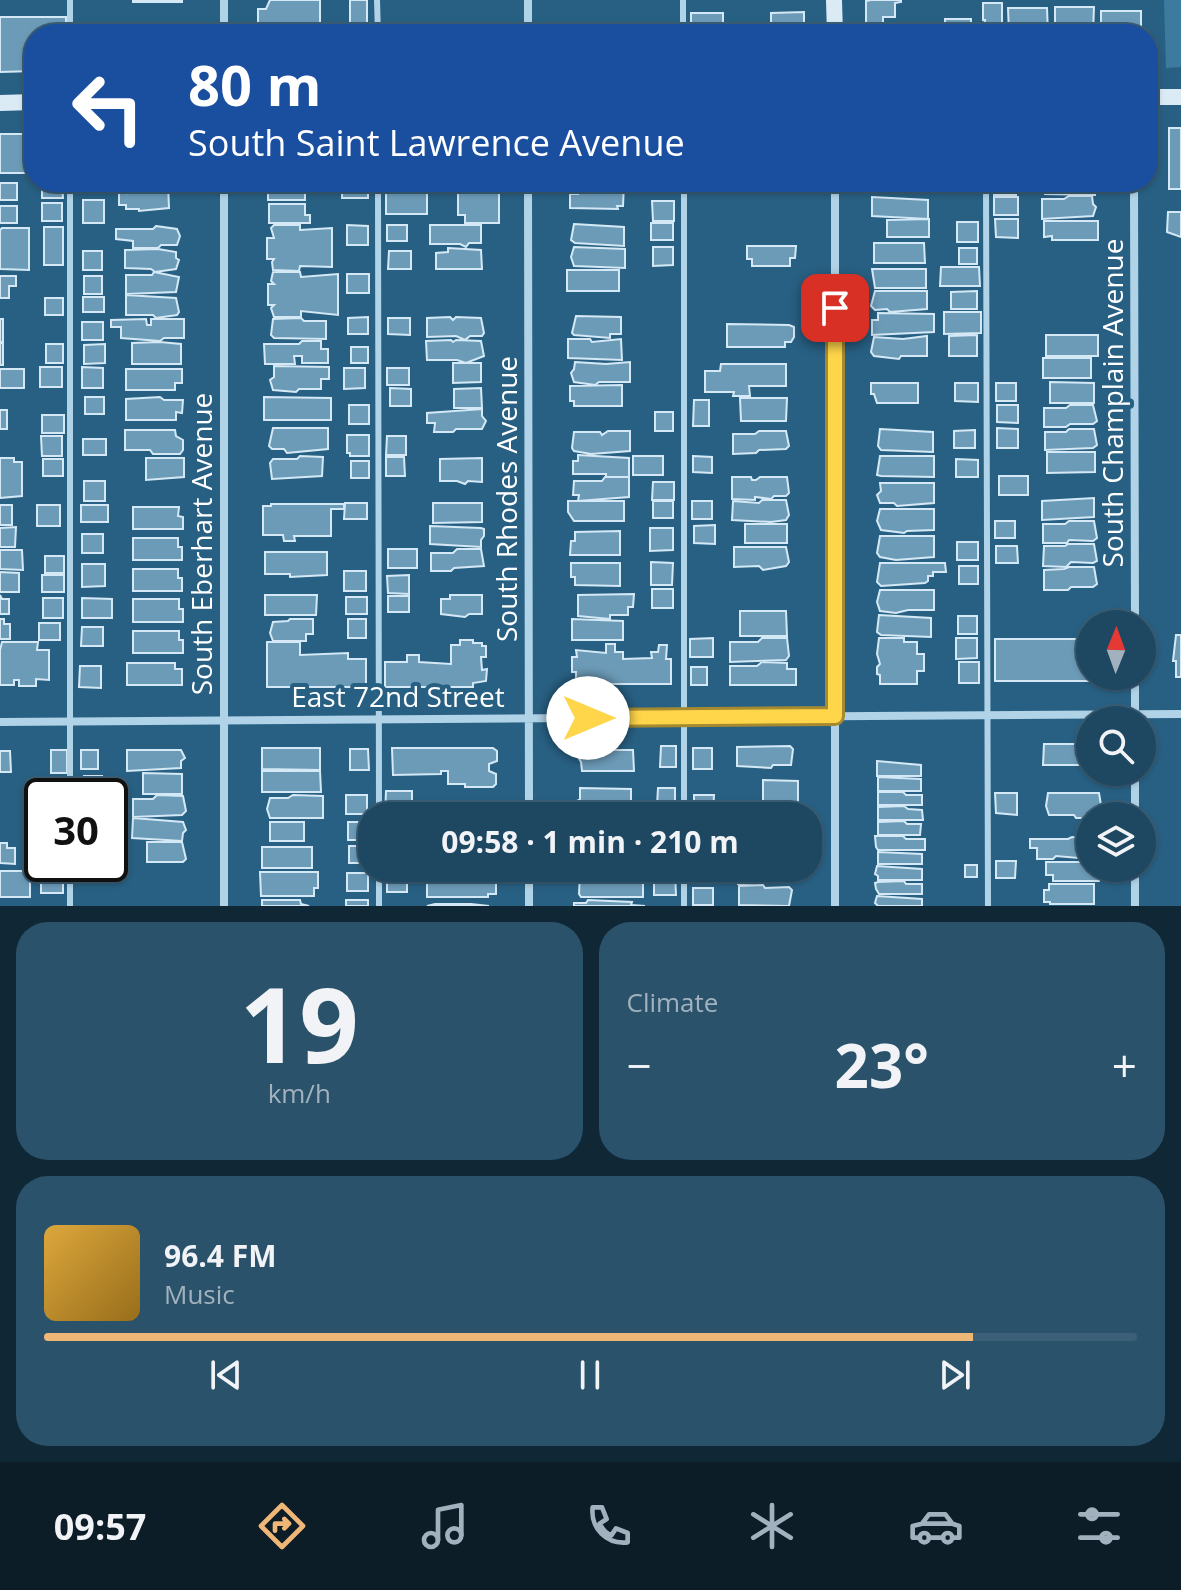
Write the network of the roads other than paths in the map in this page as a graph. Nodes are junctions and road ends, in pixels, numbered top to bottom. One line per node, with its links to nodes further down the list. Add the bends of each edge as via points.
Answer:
1 (70, 0): 7 (lane)
2 (224, 0): 8 (street)
3 (377, 0): 9 (lane)
4 (528, 0): 10 (street)
5 (683, 0): 11 (lane)
6 (834, 0): 12 (main road)
7 (70, 24)
8 (224, 24)
9 (378, 24)
10 (528, 24)
11 (683, 24)
12 (835, 24)
13 (1158, 97): 14 (main road)
14 (1181, 97)
15 (24, 102): 16 (main road)
16 (0, 103)
17 (70, 192): 35 (lane)
18 (224, 192): 34 (street, South Eberhart Avenue)
19 (378, 192): 33 (lane)
20 (528, 192): 32 (street, South Rhodes Avenue)
21 (684, 192): 31 (lane)
22 (835, 192): 28 (street)
23 (986, 192): 27 (lane)
24 (1134, 192): 25 (street, South Champlain Avenue)
25 (1135, 610)
26 (1181, 714): 30 (street, East 72nd Street)
27 (987, 715): 28 (street, East 72nd Street); 29 (street, East 72nd Street); 52 (lane)
28 (835, 716): 31 (street, East 72nd Street); 51 (street)
29 (1076, 716)
30 (1156, 716)
31 (684, 717): 32 (street, East 72nd Street); 40 (lane)
32 (529, 718): 33 (street, East 72nd Street); 39 (street, South Rhodes Avenue)
33 (378, 719): 34 (street, East 72nd Street); 38 (lane)
34 (224, 720): 35 (street, East 72nd Street); 47 (street, South Eberhart Avenue)
35 (70, 721): 36 (street, East 72nd Street); 37 (lane)
36 (0, 722)
37 (70, 778)
38 (379, 802)
39 (529, 802)
40 (684, 802)
41 (70, 882): 46 (lane)
42 (379, 882): 48 (lane)
43 (529, 882): 49 (street)
44 (684, 882): 50 (lane)
45 (1135, 882): 53 (street)
46 (70, 906)
47 (224, 906)
48 (379, 906)
49 (529, 906)
50 (684, 906)
51 (835, 906)
52 (988, 906)
53 (1135, 906)

